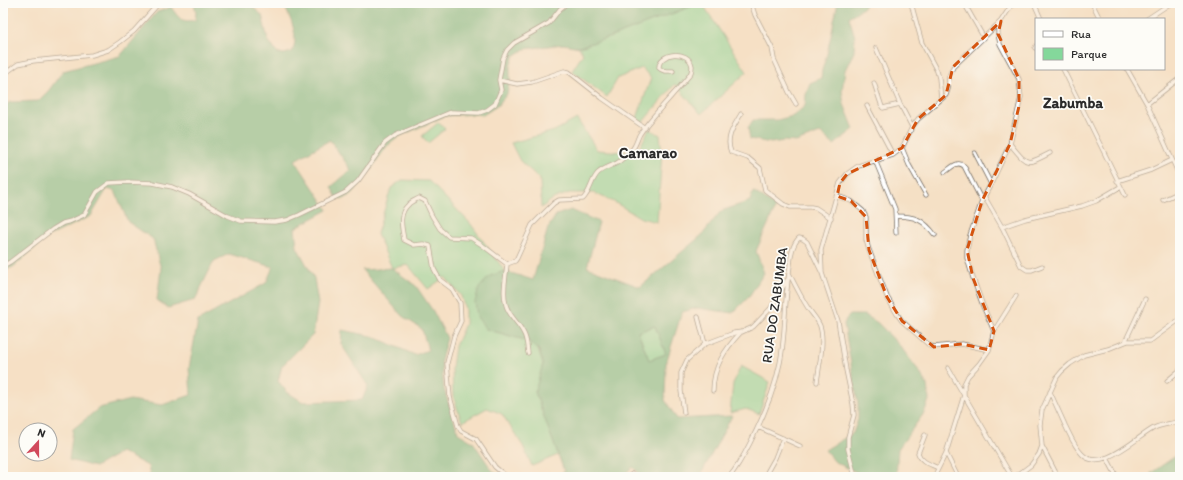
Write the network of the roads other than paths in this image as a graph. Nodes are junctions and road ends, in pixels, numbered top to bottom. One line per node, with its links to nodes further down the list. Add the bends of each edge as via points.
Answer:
1 (159, 3): 19 (street, via 134,31 108,50 92,55 18,64)
2 (567, 3): 21 (street, via 549,23 514,43 507,50)
3 (751, 3): 24 (street)
4 (911, 3): 23 (street, via 922,43 937,71)
5 (964, 3): 14 (street)
6 (1013, 3): 13 (street)
7 (1034, 3): 10 (street)
8 (1092, 3): 11 (street)
9 (1171, 3): 12 (street)
10 (1041, 18)
11 (1100, 18)
12 (1148, 18)
13 (1001, 21): 14 (street); 31 (street, via 998,30 1000,44 1019,79 1021,97)
14 (984, 38): 23 (street, via 953,66 949,76 948,92)
15 (876, 48): 25 (street)
16 (1062, 70): 40 (street)
17 (1128, 70): 26 (street)
18 (673, 71): 30 (street, via 659,68 659,64 672,55 685,56 690,61 690,76)
19 (3, 75)
20 (1180, 78): 26 (street)
21 (499, 80): 30 (street, via 517,84 532,82 564,71 570,72); 56 (street, via 501,90 495,104 487,110 479,113 451,112 396,135 385,143 358,181 346,192 287,220 241,221 172,187 114,182 103,186 97,192 84,215 53,229)
22 (874, 83): 25 (street, via 883,108)
23 (941, 99): 29 (street, via 918,118)
24 (796, 104)
25 (900, 104): 29 (street)
26 (1147, 104): 37 (street)
27 (867, 106): 35 (street)
28 (741, 114): 51 (street, via 729,138 731,152 748,158 760,168 765,190 783,204 790,207 816,208)
29 (912, 127): 32 (street)
30 (645, 128): 55 (street, via 632,151 597,174 583,199 559,200 554,203 532,225 517,258)
31 (1010, 144): 34 (street, via 1022,158 1030,162); 41 (street)
32 (902, 148): 35 (street); 44 (street)
33 (975, 153): 41 (street)
34 (1050, 153)
35 (893, 155): 36 (street)
36 (875, 160): 46 (street, via 858,166 848,174 840,183); 50 (street, via 893,202)
37 (1172, 160): 39 (street); 40 (street)
38 (945, 172): 49 (street, via 959,163 964,166)
39 (1180, 177)
40 (1117, 181): 42 (street)
41 (991, 184): 47 (street)
42 (1120, 187): 45 (street); 52 (street, via 1082,206)
43 (1180, 192): 48 (street)
44 (926, 195)
45 (1125, 195)
46 (838, 196): 51 (street); 68 (street, via 851,201 863,211 866,217 868,250 887,297 902,321 930,346 962,344)
47 (984, 196): 49 (street); 52 (street)
48 (1163, 200)
49 (982, 201): 64 (street, via 970,235 967,258)
50 (896, 216): 53 (street); 54 (street, via 909,216 920,220)
51 (831, 218): 58 (street, via 821,250)
52 (1002, 227): 57 (street, via 1021,266 1027,270)
53 (896, 233)
54 (934, 235)
55 (507, 264): 69 (street, via 504,293 506,306 523,330); 89 (street, via 471,238 449,237 440,229 425,201 420,198 407,205 401,216 404,240 430,246 434,269 440,280 452,289 460,304 461,321 447,362 450,397 458,426 461,431 476,439 495,468)
56 (3, 266)
57 (1042, 266)
58 (822, 273): 59 (street, RUA DO ZABUMBA, via 807,242 799,238 793,249); 92 (street, via 838,321 853,404 854,415 848,437 848,449)
59 (789, 275): 65 (street, via 772,308 753,327); 73 (street, via 820,325 822,334); 79 (street, RUA DO ZABUMBA, via 780,364 767,408)
60 (1016, 296): 64 (street)
61 (1145, 299): 66 (street)
62 (698, 318): 67 (street)
63 (1180, 319): 66 (street, via 1150,341)
64 (994, 331): 68 (street)
65 (742, 332): 67 (street); 74 (street, via 718,364 713,380)
66 (1126, 342): 75 (street, via 1084,355 1070,364 1057,377)
67 (705, 344): 77 (street, via 687,360 681,373)
68 (990, 350): 76 (street, via 968,376 964,384)
69 (528, 353)
70 (948, 368): 76 (street)
71 (1180, 370): 72 (street)
72 (1168, 381)
73 (816, 382)
74 (713, 391)
75 (1050, 392): 83 (street, via 1040,416); 85 (street, via 1082,455 1094,460)
76 (964, 395): 84 (street); 95 (street)
77 (684, 413)
78 (1180, 421): 85 (street, via 1155,427)
79 (758, 427): 81 (street); 91 (street, RUA DO ZABUMBA)
80 (925, 435): 86 (street, via 919,456)
81 (783, 438): 82 (street); 88 (street)
82 (800, 446)
83 (1042, 446): 95 (street, via 1031,465); 96 (street)
84 (946, 453): 86 (street); 94 (street)
85 (1107, 458): 97 (street)
86 (938, 468): 93 (street)
87 (632, 474): 90 (street)
88 (766, 474)
89 (507, 477)
90 (628, 477)
91 (730, 477)
92 (855, 477)
93 (934, 477)
94 (958, 477)
95 (1014, 477)
96 (1058, 477)
97 (1117, 477)

